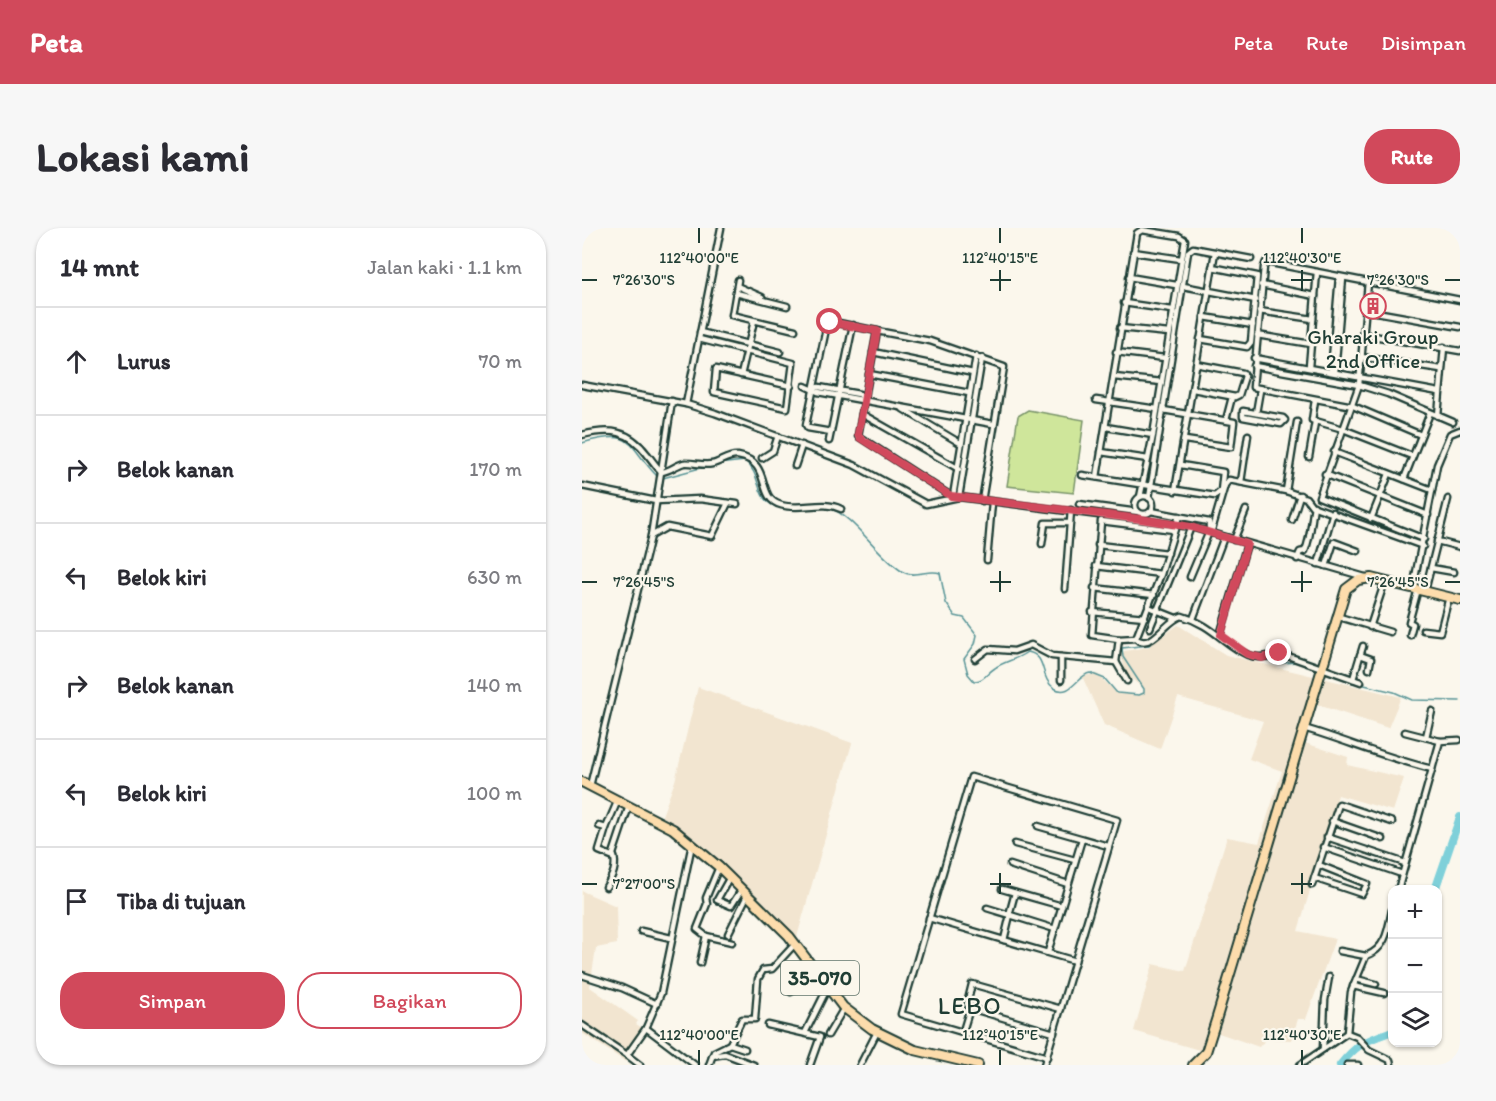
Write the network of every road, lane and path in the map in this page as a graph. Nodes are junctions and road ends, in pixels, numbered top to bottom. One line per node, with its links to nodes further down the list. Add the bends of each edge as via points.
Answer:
1 (721, 228): 40 (street)
2 (1133, 252): 4 (street); 4 (street, via 1137,233 1142,230 1182,237 1185,240); 10 (street)
3 (1215, 252): 5 (street); 6 (street); 9 (street, via 1190,250)
4 (1181, 259): 8 (street)
5 (1251, 259)
6 (1212, 267): 18 (street); 23 (street, via 1255,274)
7 (1317, 272): 11 (street); 15 (street, via 1266,262); 20 (street)
8 (1179, 274): 9 (street); 14 (street)
9 (1185, 275): 17 (street)
10 (1129, 277): 14 (street); 26 (street)
11 (1341, 277): 13 (street); 61 (street)
12 (738, 280): 16 (street)
13 (1368, 282): 24 (street); 29 (street)
14 (1176, 285): 21 (street)
15 (1262, 285): 20 (street); 30 (street)
16 (737, 286): 19 (street); 25 (street)
17 (1183, 286): 18 (street); 22 (street)
18 (1208, 290): 23 (street); 31 (street)
19 (736, 293): 25 (street); 33 (street, via 732,315)
20 (1315, 296): 32 (street)
21 (1174, 299): 22 (street); 28 (street)
22 (1181, 300): 79 (street)
23 (1256, 300): 34 (street)
24 (1460, 300)
25 (774, 303): 27 (street)
26 (1124, 303): 28 (street); 37 (street)
27 (787, 306)
28 (1172, 310): 41 (street)
29 (1365, 310): 36 (street); 42 (street)
30 (1259, 311): 32 (street); 43 (street)
31 (1204, 317): 34 (street); 45 (street)
32 (1313, 319): 46 (street)
33 (754, 321): 38 (street); 47 (street)
34 (1253, 325): 45 (street, via 1250,346)
35 (853, 326): 39 (street); 72 (street, via 828,324); 76 (street)
36 (1460, 327)
37 (1120, 328): 41 (street); 52 (street)
38 (795, 330)
39 (877, 331): 51 (street); 53 (street, via 930,341)
40 (700, 333): 44 (street); 47 (street)
41 (1169, 333): 55 (street)
42 (1362, 334): 48 (street); 54 (street)
43 (1257, 335): 46 (street); 56 (street)
44 (699, 339): 47 (street); 86 (street)
45 (1200, 339): 57 (street)
46 (1311, 344): 59 (street)
47 (748, 347): 50 (street); 64 (street); 70 (street, via 791,361)
48 (1444, 347): 49 (street); 60 (street)
49 (1460, 351)
50 (780, 352)
51 (873, 352): 62 (street); 63 (street)
52 (1116, 352): 55 (street); 65 (street)
53 (979, 357): 62 (street); 97 (street); 103 (street, via 1004,368)
54 (1361, 357): 60 (street); 66 (street)
55 (1166, 358): 67 (street)
56 (1254, 358): 58 (street); 59 (street)
57 (1196, 364): 73 (street); 80 (street, via 1244,373 1239,395)
58 (1254, 366): 69 (street); 74 (street, via 1253,387)
59 (1309, 367): 61 (street)
60 (1441, 369): 75 (street)
61 (1333, 372): 66 (street)
62 (973, 373): 77 (street)
63 (869, 374): 77 (street); 81 (street)
64 (741, 375): 70 (street); 70 (street, via 716,369 714,392 787,408)
65 (1114, 377): 67 (street); 85 (street)
66 (1360, 378): 69 (street); 75 (street)
67 (1161, 382): 78 (street)
68 (582, 385): 84 (street)
69 (1359, 385): 88 (street); 92 (street)
70 (791, 386)
71 (805, 386): 72 (street)
72 (814, 388): 76 (street); 107 (street, via 806,427)
73 (1193, 389): 80 (street); 94 (street)
74 (1260, 390): 83 (street); 91 (street)
75 (1439, 392): 95 (street)
76 (839, 393): 81 (street, via 859,394); 107 (street)
77 (969, 393): 96 (street)
78 (1159, 396): 79 (street); 89 (street)
79 (1166, 397): 90 (street)
80 (1232, 397): 98 (street)
81 (866, 399): 87 (street); 93 (street)
82 (1096, 400): 85 (street)
83 (1315, 400): 88 (street); 101 (street, via 1311,419)
84 (672, 401): 86 (street); 127 (street)
85 (1109, 403): 89 (street); 104 (street)
86 (686, 404): 112 (street)
87 (898, 406): 96 (street); 115 (street)
88 (1353, 406): 105 (street); 111 (street)
89 (1157, 409): 109 (street)
90 (1163, 410): 94 (street); 136 (street)
91 (1256, 413): 91 (street, via 1284,419 1284,423 1242,415 1244,411)
92 (1430, 413): 95 (street); 111 (street)
93 (862, 414): 125 (street); 142 (street, via 860,438)
94 (1189, 415): 98 (street); 113 (street)
95 (1438, 416): 102 (street)
96 (965, 419): 97 (street); 115 (street)
97 (971, 420): 103 (street); 126 (street)
98 (1226, 420): 113 (street, via 1235,424 1231,447)
99 (1460, 421): 102 (street)
100 (1298, 422): 139 (street)
101 (1315, 422): 105 (street); 121 (street)
102 (1453, 422): 106 (street)
103 (993, 424): 147 (street)
104 (1106, 428): 109 (street); 117 (street)
105 (1343, 429): 118 (street); 119 (street)
106 (1457, 430): 137 (street, via 1442,449)
107 (831, 432): 114 (street)
108 (582, 435): 127 (street, via 626,433 644,449)
109 (1153, 435): 122 (street)
110 (1248, 435): 133 (street)
111 (1421, 435): 119 (street)
112 (778, 436): 116 (street); 120 (street, via 772,451)
113 (1185, 440): 123 (street)
114 (829, 441)
115 (960, 442): 125 (street)
116 (802, 445): 124 (street); 142 (street, via 854,465 921,503)
117 (1101, 452): 122 (street); 131 (street)
118 (1334, 452): 128 (street); 129 (street)
119 (1413, 456): 132 (street)
120 (762, 458)
121 (1309, 458)
122 (1148, 459): 134 (street)
123 (1181, 465): 138 (street); 138 (street, via 1225,475 1221,491 1215,496)
124 (795, 466)
125 (956, 468): 126 (street); 142 (street)
126 (963, 470): 142 (street)
127 (660, 473): 146 (street); 154 (street, via 684,463 713,464 728,457 740,457 757,464 769,496 780,505 830,504)
128 (1325, 474): 141 (street); 163 (street, via 1319,497)
129 (1389, 474): 132 (street); 141 (street)
130 (1082, 475): 131 (street)
131 (1096, 477): 134 (street)
132 (1404, 479): 137 (street)
133 (1241, 482): 139 (street); 168 (street, via 1227,482)
134 (1143, 484): 136 (street); 143 (street)
135 (582, 486): 146 (street)
136 (1151, 486): 138 (street); 144 (street)
137 (1432, 490): 161 (street)
138 (1175, 491)
139 (1286, 491): 140 (street)
140 (1299, 495): 153 (street); 164 (street)
141 (1380, 495): 161 (street); 163 (street)
142 (954, 496): 147 (street)
143 (1140, 497): 144 (street); 160 (street, via 1135,503)
144 (1149, 498): 157 (street, via 1153,504)
145 (1448, 500): 173 (street)
146 (656, 501): 149 (street, via 700,499); 169 (street)
147 (982, 501): 148 (street)
148 (992, 502): 155 (street); 182 (street)
149 (728, 503): 150 (street); 169 (street, via 712,536 667,527)
150 (737, 504)
151 (1079, 504): 152 (street)
152 (1086, 505): 158 (street); 160 (street)
153 (1314, 506): 159 (street); 181 (street, via 1310,541)
154 (841, 509)
155 (1071, 510): 158 (street); 165 (street)
156 (1246, 510): 172 (street)
157 (1151, 511): 160 (street); 162 (street)
158 (1086, 512): 160 (street)
159 (1333, 512): 177 (street); 183 (street)
160 (1140, 515): 166 (street)
161 (1428, 515): 171 (street)
162 (1179, 516): 166 (street); 168 (street, via 1209,522)
163 (1371, 519): 171 (street)
164 (1292, 520)
165 (1070, 523): 174 (street, via 1046,523); 193 (street)
166 (1175, 527): 167 (street); 175 (street, via 1102,520); 180 (street)
167 (1191, 527): 168 (street); 199 (street)
168 (1210, 533): 170 (street); 189 (street)
169 (651, 536): 231 (street)
170 (1224, 537): 172 (street); 204 (street)
171 (1424, 539): 177 (street)
172 (1234, 540): 176 (street)
173 (1437, 541): 178 (street); 186 (street)
174 (1041, 544)
175 (1098, 544): 180 (street); 184 (street)
176 (1247, 544): 181 (street); 209 (street)
177 (1423, 546): 194 (street)
178 (1460, 547)
179 (1358, 551): 185 (street, via 1334,542)
180 (1168, 553): 188 (street)
181 (1298, 559): 183 (street)
182 (987, 560)
183 (1318, 564): 185 (street)
184 (1096, 566): 188 (street); 192 (street)
185 (1326, 566): 190 (street)
186 (1431, 568): 187 (street); 194 (street)
187 (1455, 572)
188 (1161, 574): 195 (street)
189 (1190, 577)
190 (1371, 578): 191 (main road); 201 (main road, via 1358,580 1346,589)
191 (1385, 581): 194 (main road); 205 (street)
192 (1094, 588): 195 (street); 200 (street)
193 (1065, 589)
194 (1419, 590): 196 (main road); 210 (street, via 1409,622 1413,625)
195 (1154, 595): 202 (street)
196 (1449, 597): 197 (main road); 207 (street, via 1440,632)
197 (1460, 600)
198 (1151, 608): 199 (street)
199 (1159, 611): 203 (street); 206 (street)
200 (1092, 612): 202 (street); 211 (street, via 1092,635)
201 (1336, 616): 205 (street); 219 (main road)
202 (1144, 617): 211 (street, via 1136,638)
203 (1176, 618): 204 (street); 212 (street, via 1151,641)
204 (1193, 619): 209 (street)
205 (1370, 627): 208 (street)
206 (1150, 628)
207 (1423, 630)
208 (1390, 632)
209 (1221, 635): 219 (street, via 1247,654 1262,658 1279,653)
210 (1410, 635)
211 (1119, 639): 217 (street)
212 (1138, 640)
213 (1363, 646): 214 (street)
214 (1360, 655): 218 (street, via 1371,659); 220 (street)
215 (1061, 657): 216 (street, via 1031,645 1014,651 987,649); 217 (street); 221 (street)
216 (975, 659)
217 (1116, 662): 222 (street)
218 (1369, 669)
219 (1320, 670): 220 (street); 225 (main road)
220 (1353, 679): 223 (street)
221 (1061, 680)
222 (1127, 681)
223 (1361, 682)
224 (1432, 711): 227 (street)
225 (1303, 728): 230 (street); 318 (main road, via 1206,1052)
226 (1405, 732): 227 (street)
227 (1426, 737): 229 (street)
228 (1460, 740): 229 (street)
229 (1440, 741): 230 (street)
230 (1432, 769): 248 (street)
231 (584, 784): 232 (main road, 35-070)
232 (618, 801): 233 (main road, 35-070); 238 (street)
233 (629, 807): 242 (main road, 35-070, via 673,829); 246 (street)
234 (1332, 821): 235 (street, via 1339,804); 239 (street); 240 (street)
235 (1392, 822)
236 (599, 826): 238 (street)
237 (1038, 826): 241 (street)
238 (606, 828): 246 (street, via 598,850)
239 (1327, 837): 245 (street); 248 (street)
240 (1383, 838)
241 (1082, 839): 244 (street); 247 (street)
242 (692, 844): 251 (main road, 35-070); 271 (street)
243 (1015, 844): 247 (street)
244 (1108, 846): 265 (street, via 1115,817 971,777); 278 (street)
245 (1323, 848): 250 (street); 252 (street)
246 (614, 857): 258 (street, via 613,874)
247 (1075, 860): 255 (street)
248 (1405, 863): 252 (street)
249 (1010, 865): 255 (street)
250 (1319, 865): 254 (street); 254 (street, via 1367,882 1364,893)
251 (719, 867): 253 (main road, 35-070); 270 (street, via 697,929)
252 (1402, 874): 257 (street)
253 (730, 877): 260 (main road, 35-070); 260 (street, via 717,898 719,903 731,906)
254 (1314, 878): 256 (street)
255 (1068, 884): 262 (street)
256 (1312, 885)
257 (1399, 885)
258 (606, 887)
259 (1002, 889): 261 (street)
260 (745, 891): 269 (street); 274 (main road, 35-070)
261 (1015, 893): 262 (street); 264 (street)
262 (1062, 906): 267 (street)
263 (987, 908): 264 (street)
264 (1009, 915): 267 (street); 272 (street)
265 (928, 918): 272 (street); 296 (street, via 901,1014)
266 (1388, 926): 277 (street, via 1383,945)
267 (1055, 929): 276 (street)
268 (641, 931): 271 (street)
269 (728, 934)
270 (706, 936): 273 (street); 279 (street)
271 (671, 938): 289 (street)
272 (1004, 940): 276 (street)
273 (732, 942)
274 (795, 944): 280 (main road, 35-070); 302 (street, via 772,969 763,969 758,979 755,1019 742,1019)
275 (1340, 951): 277 (street)
276 (1048, 952): 278 (street)
277 (1366, 956): 283 (street)
278 (1075, 961): 292 (street)
279 (700, 963)
280 (813, 969): 286 (main road, 35-070); 287 (street)
281 (582, 975): 289 (street)
282 (1329, 977): 304 (street, via 1324,1000)
283 (1356, 980): 284 (street); 285 (street)
284 (1376, 984)
285 (1353, 986): 288 (street); 300 (street)
286 (827, 989): 290 (main road, 35-070); 297 (street)
287 (791, 992)
288 (1384, 993)
289 (657, 1004): 295 (street)
290 (844, 1008): 298 (main road, 35-070); 301 (street)
291 (970, 1008): 292 (street, via 968,999 975,984); 296 (street); 299 (street)
292 (1061, 1009): 299 (street)
293 (582, 1025): 305 (street)
294 (768, 1025): 297 (street)
295 (646, 1028): 305 (street); 308 (street)
296 (963, 1031): 307 (street)
297 (805, 1032): 314 (street, via 820,1038)
298 (878, 1032): 315 (street); 316 (main road, 35-070, via 915,1050)
299 (1054, 1033): 307 (street)
300 (1347, 1033): 304 (street); 322 (street, via 1390,1060)
301 (828, 1035)
302 (730, 1044): 303 (street); 306 (street)
303 (745, 1049)
304 (1323, 1049): 319 (street)
305 (627, 1055): 310 (street)
306 (713, 1055): 309 (street, via 725,1054); 312 (street)
307 (1047, 1057): 317 (street)
308 (688, 1063): 311 (street)
309 (744, 1063): 313 (street)
310 (640, 1065)
311 (695, 1065)
312 (709, 1065)
313 (754, 1065)
314 (810, 1065)
315 (860, 1065)
316 (978, 1065)
317 (1044, 1065)
318 (1193, 1065)
319 (1301, 1065)
320 (1347, 1065): 321 (street)
321 (1358, 1065)
322 (1391, 1065)

